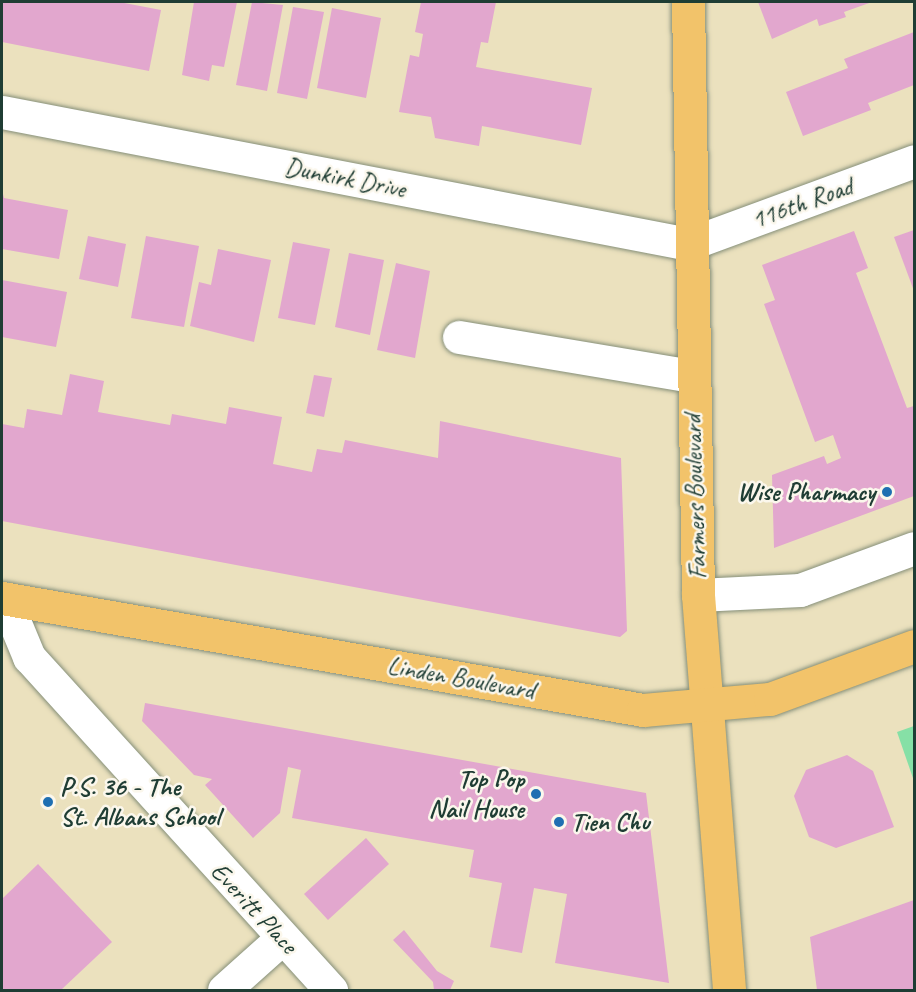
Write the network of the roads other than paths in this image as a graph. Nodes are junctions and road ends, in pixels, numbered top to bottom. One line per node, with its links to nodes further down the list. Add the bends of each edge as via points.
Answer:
1 (688, 2): 4 (main road, Farmers Boulevard)
2 (2, 112): 4 (street, Dunkirk Drive)
3 (915, 161): 4 (street, 116th Road)
4 (689, 244): 6 (main road, Farmers Boulevard)
5 (459, 337): 6 (street)
6 (692, 376): 8 (main road, Farmers Boulevard)
7 (915, 548): 8 (street, via 800,590)
8 (698, 595): 11 (main road, Farmers Boulevard)
9 (3, 598): 11 (main road, Linden Boulevard, via 643,710); 12 (street, Everitt Place, via 29,657)
10 (915, 646): 11 (main road, Linden Boulevard, via 770,699)
11 (705, 704): 15 (main road, Farmers Boulevard)
12 (282, 938): 13 (street); 14 (street, Everitt Place)
13 (224, 990)
14 (331, 990)
15 (729, 990)

